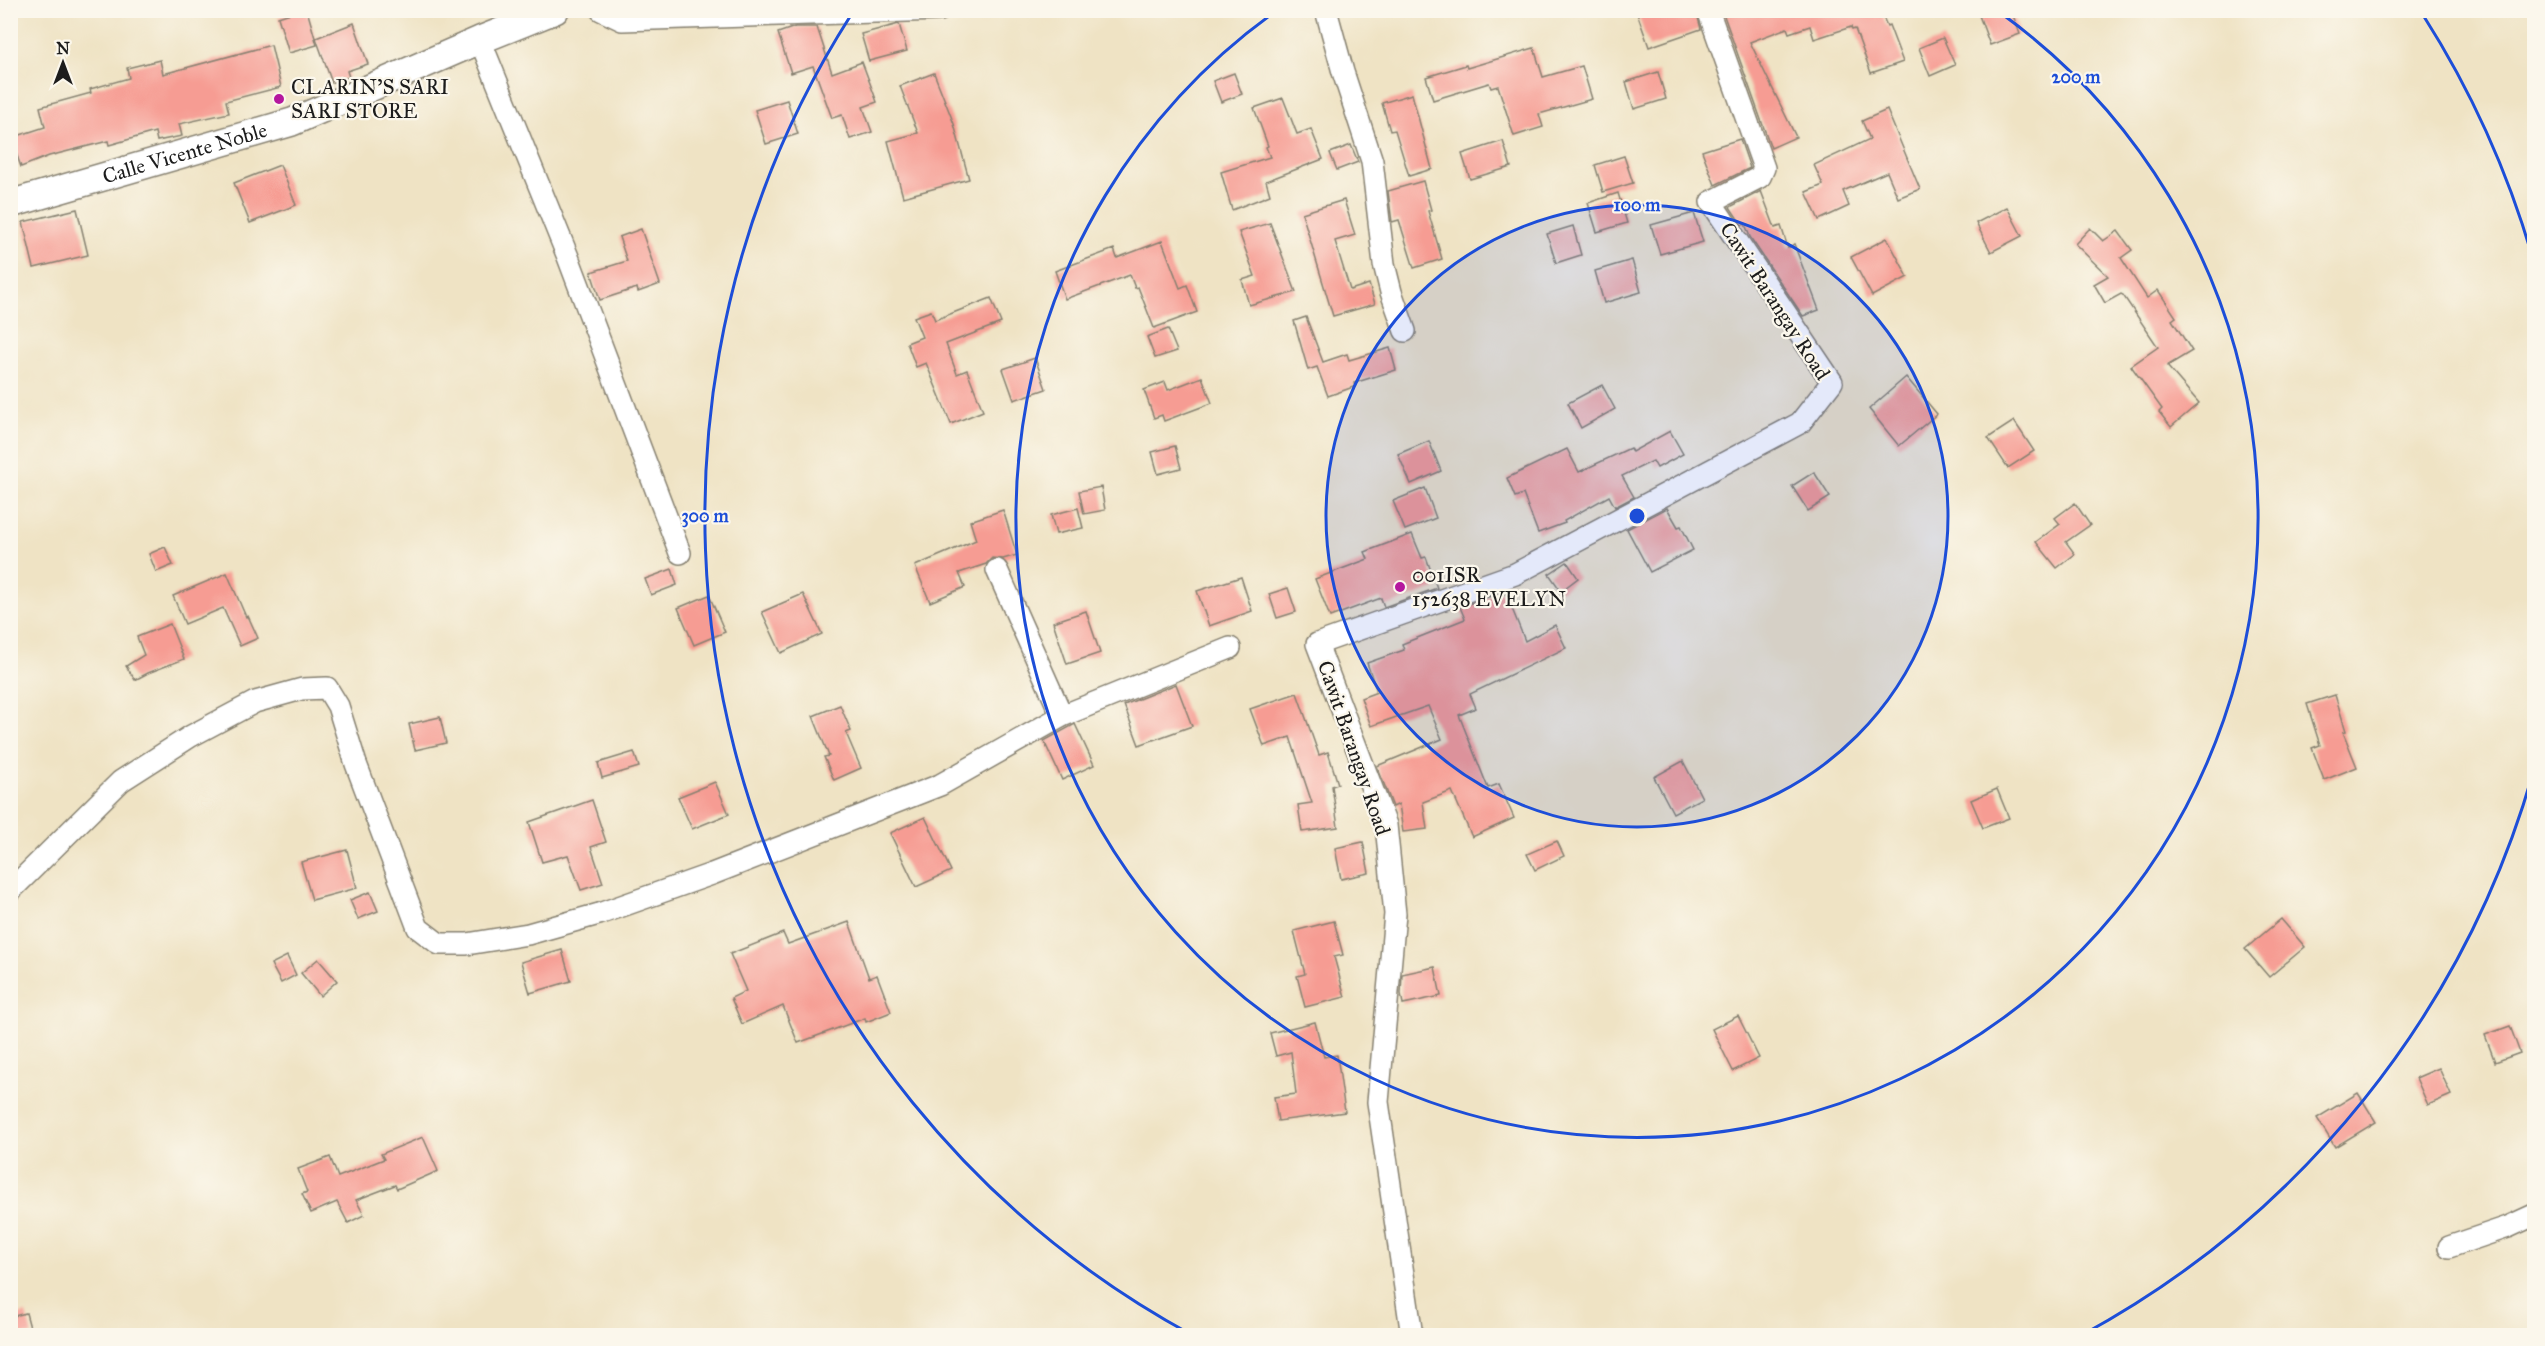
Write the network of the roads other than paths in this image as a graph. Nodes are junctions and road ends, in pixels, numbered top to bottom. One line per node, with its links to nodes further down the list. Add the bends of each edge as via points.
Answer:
1 (555, 10): 6 (street, Calle Vicente Noble)
2 (602, 10): 3 (street, via 622,20)
3 (940, 10)
4 (1326, 10): 8 (street, via 1372,161 1384,264)
5 (1708, 10): 16 (street, Cawit Barangay Road, via 1764,168 1760,177 1711,202 1832,382 1800,423 1515,574 1317,644 1386,825 1395,914 1378,1102)
6 (480, 40): 7 (street, Calle Vicente Noble, via 292,122); 9 (street, via 568,257)
7 (10, 204)
8 (1405, 331)
9 (680, 553)
10 (997, 570): 12 (street)
11 (1230, 648): 12 (street)
12 (1062, 716): 13 (street, via 940,785 712,874 528,934 467,944 439,944 418,928 338,706 327,688 302,689 255,702 191,736 121,781)
13 (10, 891)
14 (2535, 1215): 15 (street)
15 (2449, 1247)
16 (1412, 1335)

